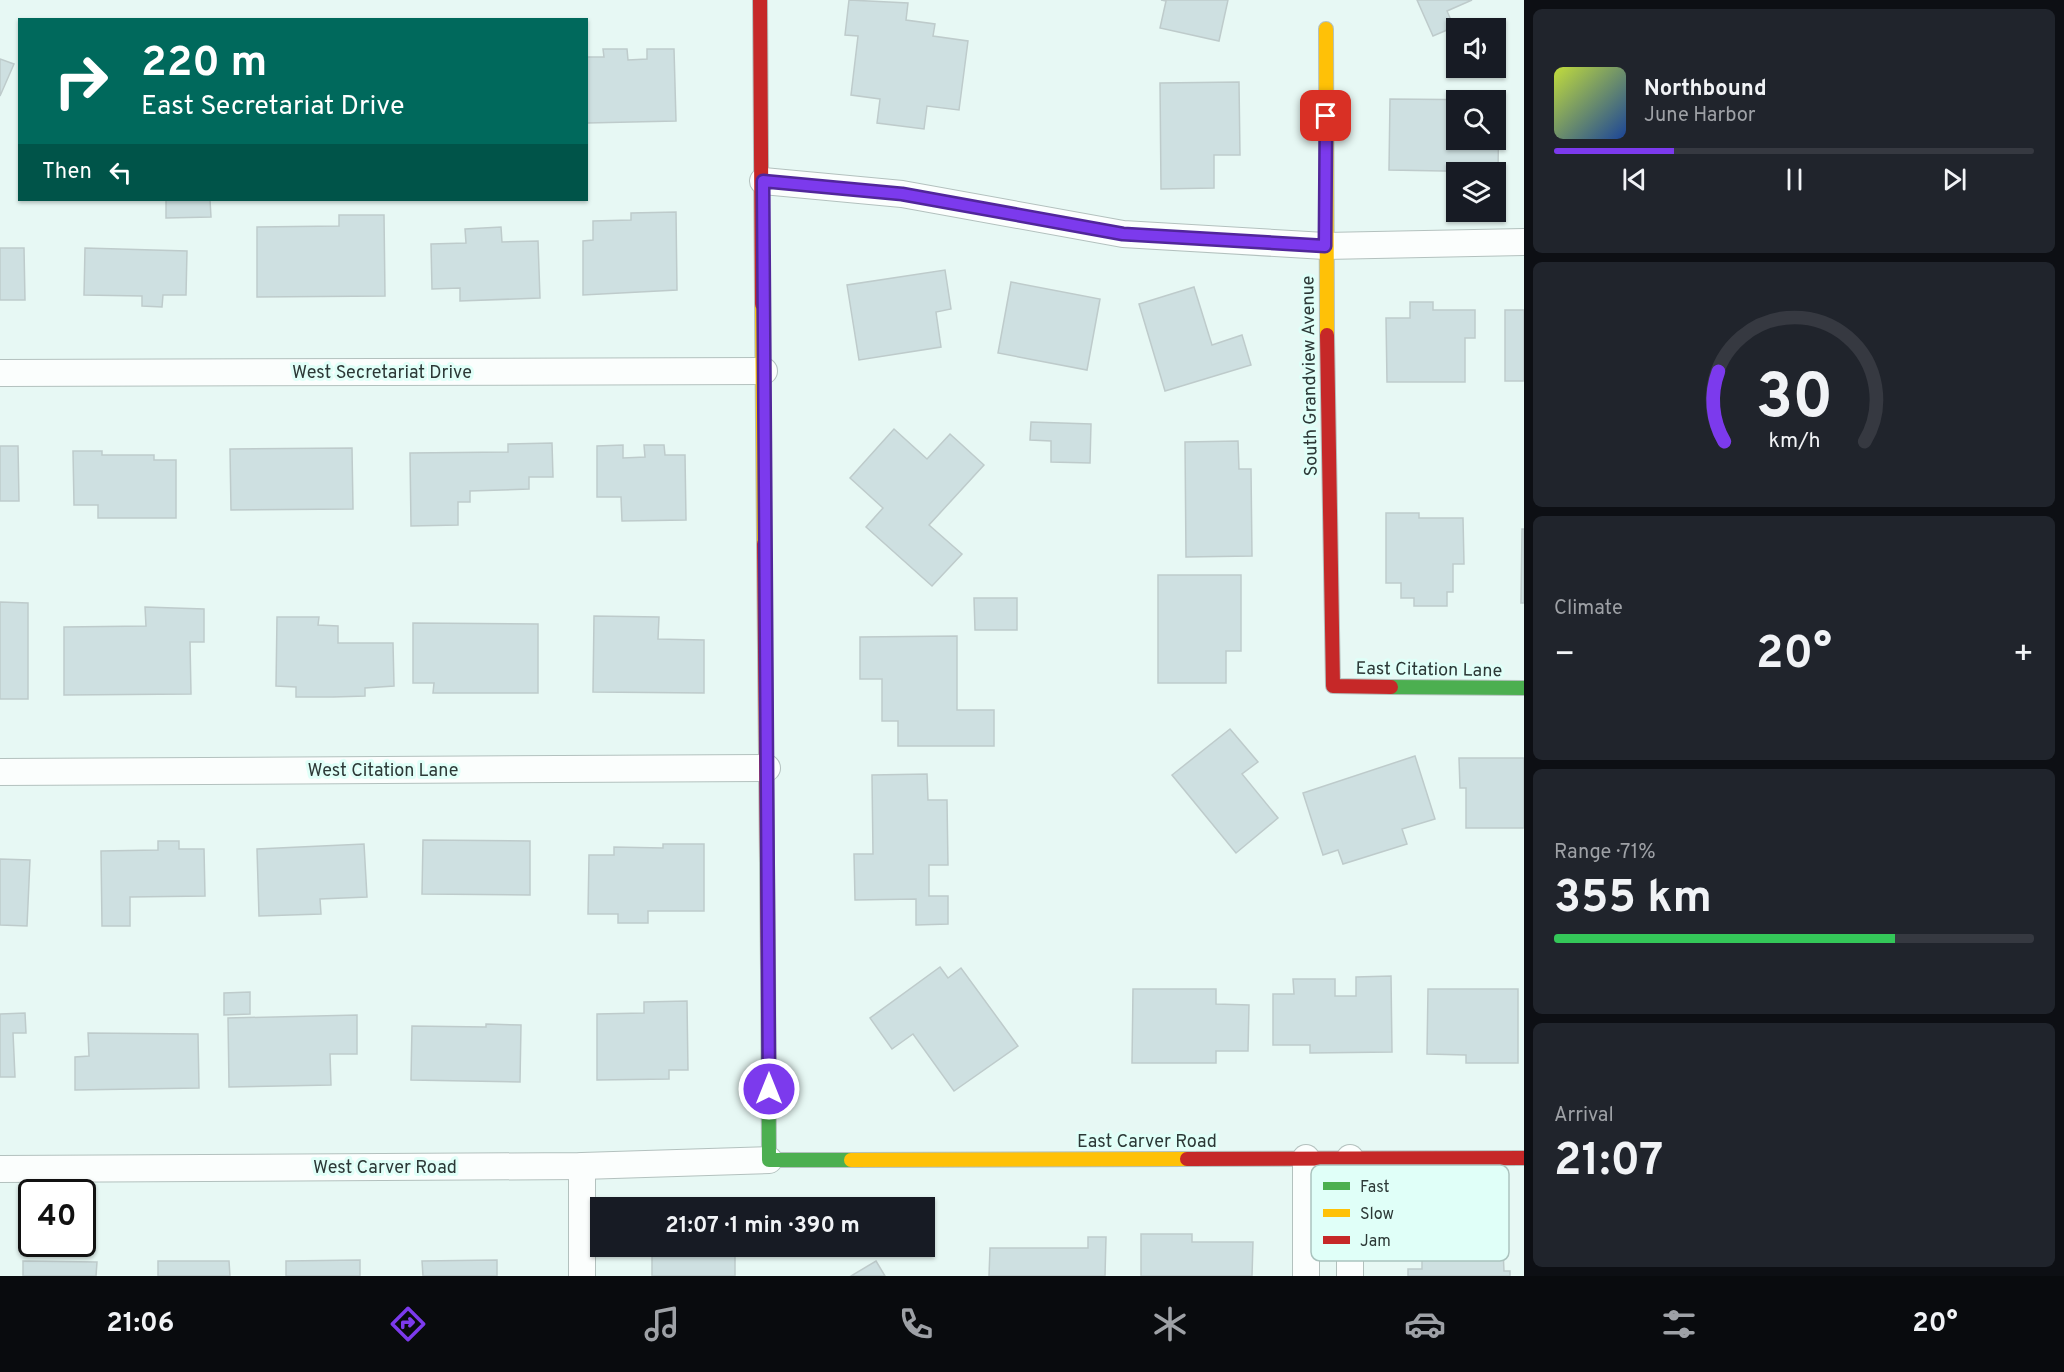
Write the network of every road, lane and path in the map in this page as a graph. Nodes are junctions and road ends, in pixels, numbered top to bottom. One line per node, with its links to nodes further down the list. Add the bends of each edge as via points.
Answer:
1 (760, 0): 3 (street)
2 (1326, 29): 5 (street, South Grandview Avenue)
3 (763, 181): 5 (street, via 902,194 1123,234); 6 (street)
4 (1524, 242): 5 (street)
5 (1325, 246): 8 (street, South Grandview Avenue)
6 (764, 370): 7 (street, West Secretariat Drive); 10 (street)
7 (0, 373)
8 (1333, 686): 9 (street, East Citation Lane)
9 (1524, 688)
10 (767, 768): 11 (street, West Citation Lane); 15 (street)
11 (0, 772)
12 (1306, 1158): 13 (street, East Carver Road); 15 (street, East Carver Road); 20 (street)
13 (1350, 1158): 14 (street, East Carver Road); 16 (street)
14 (1524, 1158)
15 (769, 1160): 17 (street, West Carver Road)
16 (1350, 1165)
17 (582, 1166): 18 (street, West Carver Road); 19 (street)
18 (0, 1169)
19 (582, 1276)
20 (1306, 1276)

